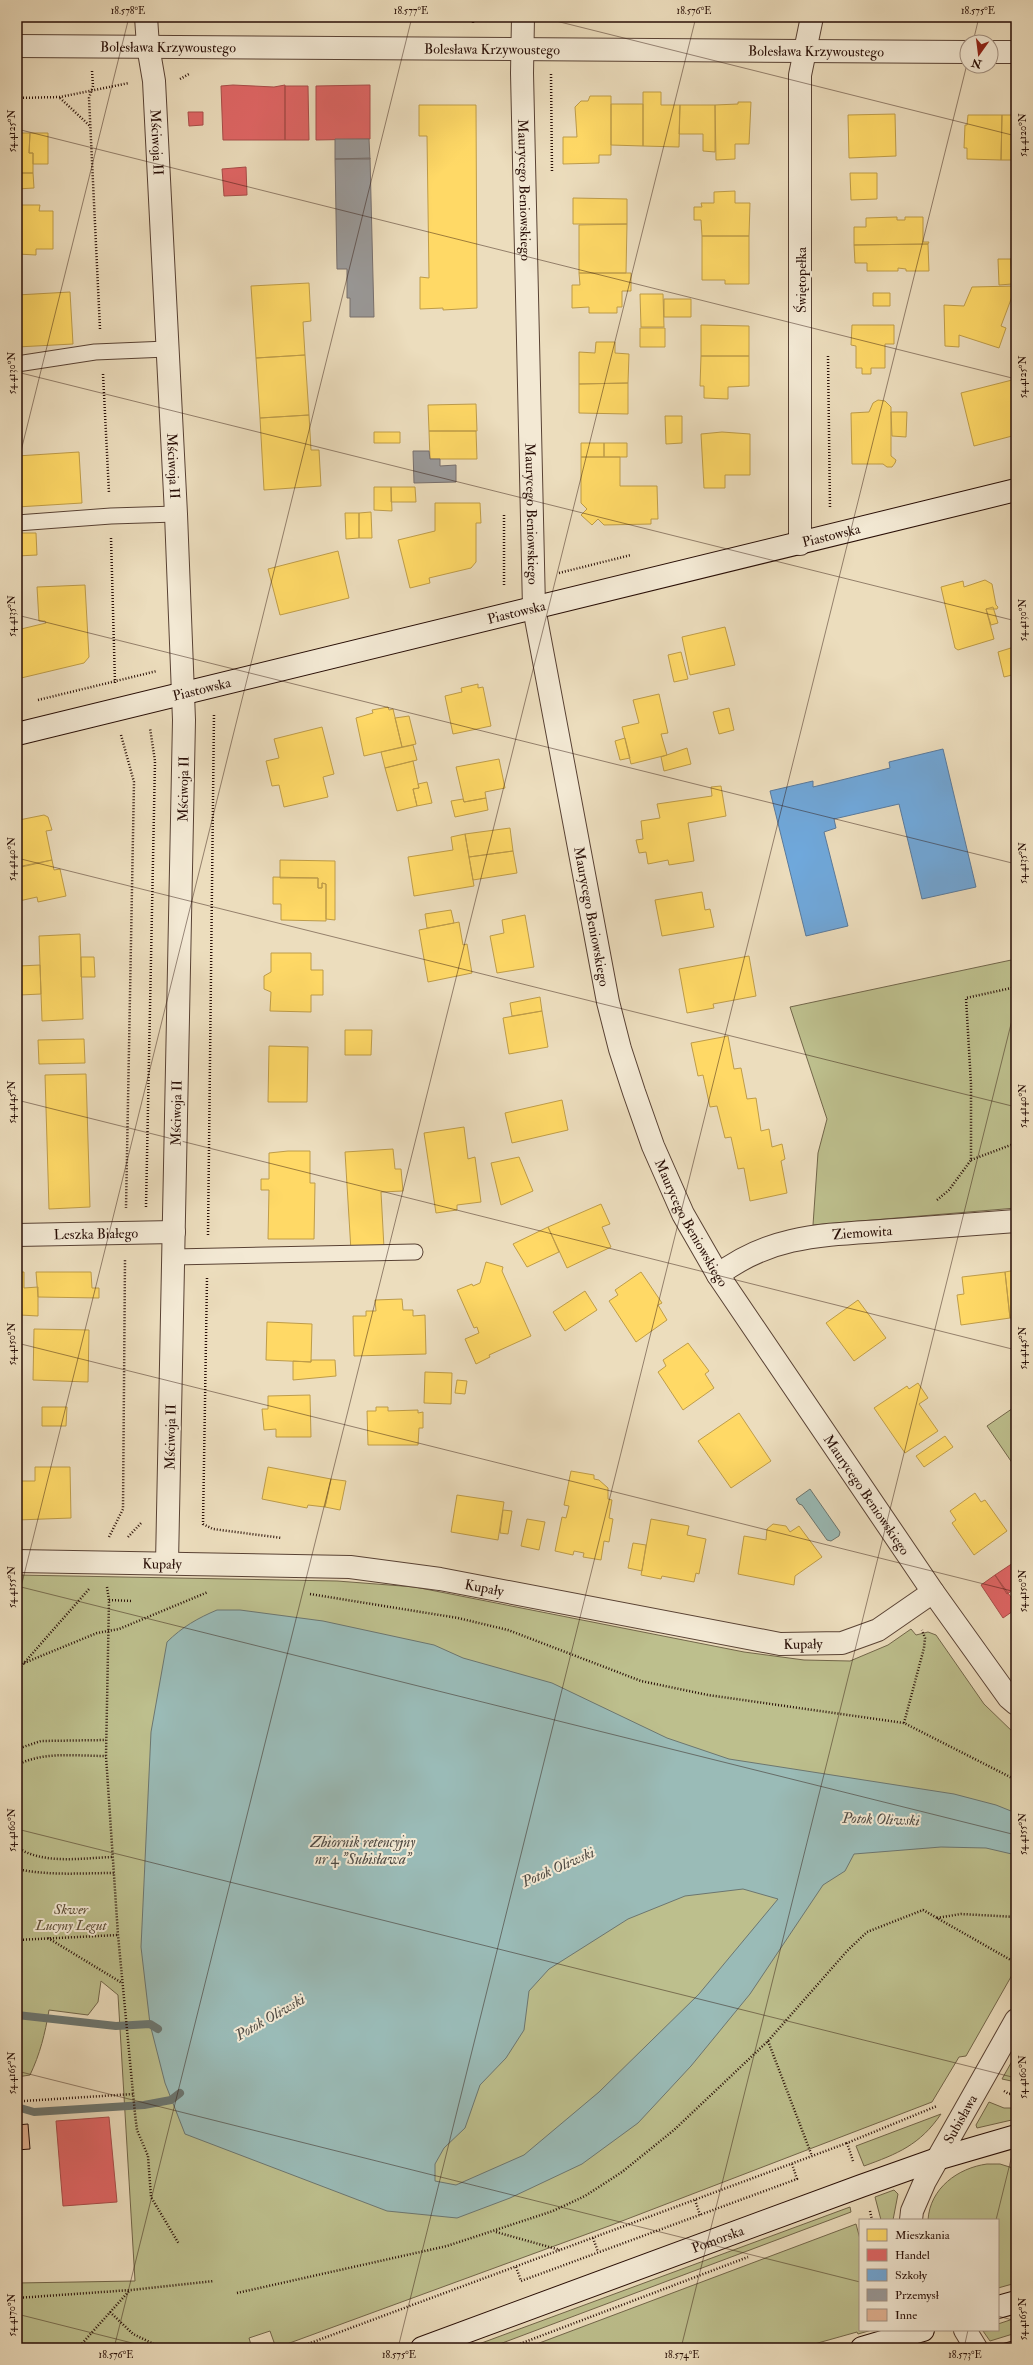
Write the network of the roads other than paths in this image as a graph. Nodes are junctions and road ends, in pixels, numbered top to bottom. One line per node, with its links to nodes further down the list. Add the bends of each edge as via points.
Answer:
1 (146, 17): 5 (street, Mściwoja II)
2 (523, 17): 6 (street, Maurycego Beniowskiego)
3 (812, 17): 7 (street, Świętopełka)
4 (17, 46): 5 (street, Bolesława Krzywoustego)
5 (148, 46): 6 (street, Bolesława Krzywoustego); 11 (street, Mściwoja II, via 154,81)
6 (523, 49): 7 (street, Bolesława Krzywoustego); 17 (street, Maurycego Beniowskiego)
7 (805, 51): 8 (street, Bolesława Krzywoustego); 16 (street, Świętopełka, via 800,75)
8 (959, 52)
9 (999, 52): 10 (street)
10 (1016, 52)
11 (167, 349): 12 (lane, via 101,352); 14 (street, Mściwoja II)
12 (17, 364)
13 (1016, 490): 16 (street, Piastowska)
14 (176, 514): 15 (lane); 18 (street, Mściwoja II)
15 (17, 523)
16 (800, 544): 17 (street, Piastowska)
17 (534, 608): 18 (street, Piastowska); 25 (street, Maurycego Beniowskiego, via 607,994 620,1049 653,1146 682,1214)
18 (183, 693): 19 (street, Piastowska); 21 (street, Mściwoja II, via 184,754)
19 (17, 734)
20 (1016, 1221): 25 (street, Ziemowita, via 794,1238 734,1262)
21 (174, 1232): 22 (street, Leszka Białego); 24 (street, Mściwoja II)
22 (17, 1235)
23 (415, 1252): 24 (lane)
24 (173, 1257): 27 (street, Mściwoja II)
25 (718, 1275): 28 (street, Maurycego Beniowskiego)
26 (17, 1561): 27 (street, Kupały, via 106,1571)
27 (168, 1563): 28 (street, Kupały, via 350,1567 440,1579 780,1644 842,1643 878,1630)
28 (933, 1592): 29 (street, Maurycego Beniowskiego, via 1009,1698)
29 (1016, 1704)
30 (1016, 2020): 32 (street, Subisława)
31 (1016, 2136): 32 (street, Pomorska)
32 (937, 2159): 33 (street, Subisława, via 912,2211); 38 (street, Pomorska)
33 (911, 2219)
34 (1016, 2302): 35 (street)
35 (999, 2308)
36 (920, 2331): 39 (street)
37 (966, 2331): 40 (street)
38 (422, 2348)
39 (862, 2348)
40 (976, 2348)

